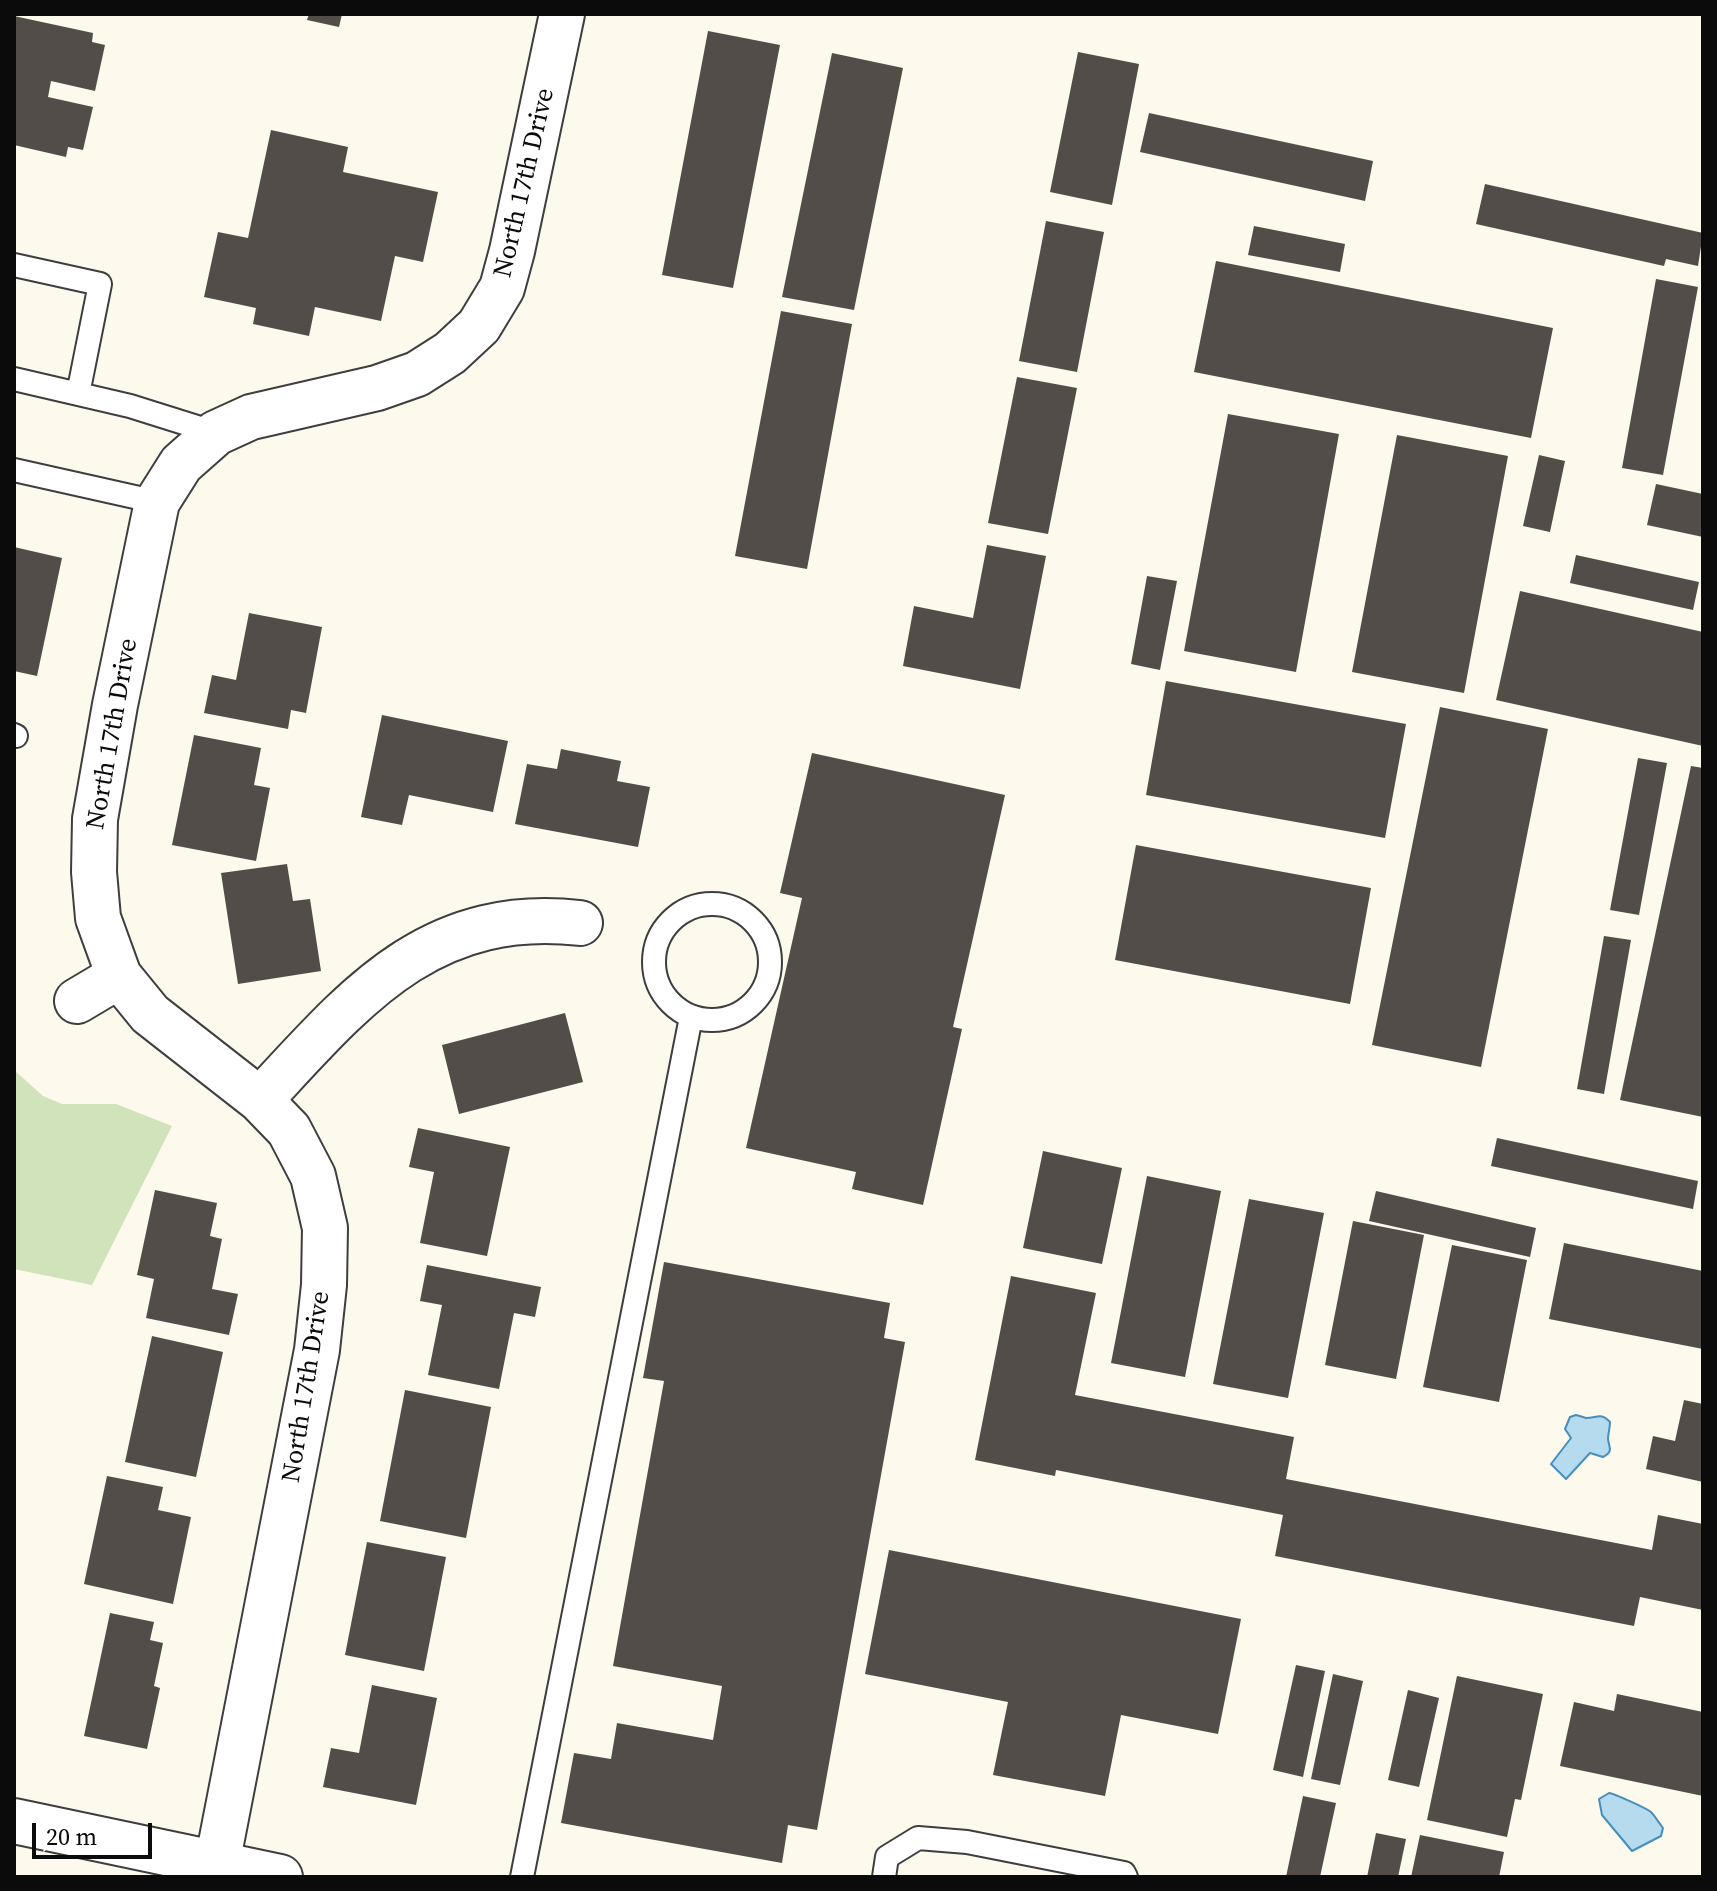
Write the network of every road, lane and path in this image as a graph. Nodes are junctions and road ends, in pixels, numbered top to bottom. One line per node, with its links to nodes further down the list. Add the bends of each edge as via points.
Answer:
1 (562, 14): 5 (street, North 17th Drive, via 512,251 502,288 479,326 417,374 251,417)
2 (14, 265): 4 (lane, via 100,284)
3 (14, 379): 4 (lane)
4 (78, 394): 5 (lane)
5 (216, 433): 7 (street, North 17th Drive, via 181,464)
6 (14, 470): 7 (lane)
7 (157, 502): 9 (street, North 17th Drive, via 95,819 98,918)
8 (580, 923): 12 (street, via 531,920 439,942 393,969 353,1002)
9 (119, 976): 10 (street); 12 (street, North 17th Drive, via 150,1014)
10 (77, 1001)
11 (691, 1017): 11 (lane, via 714,1020 736,1015 755,1002 767,983 771,960 765,938 733,907 710,903 688,908 669,922 657,941 653,963 658,986 671,1005); 16 (lane)
12 (260, 1100): 14 (street, North 17th Drive, via 289,1130 313,1176 325,1228 324,1285 317,1350)
13 (14, 1821): 14 (street)
14 (217, 1864): 15 (street)
15 (280, 1877)
16 (522, 1877)
17 (884, 1877): 18 (lane, via 887,1857 918,1838 967,1842)
18 (1126, 1877)

